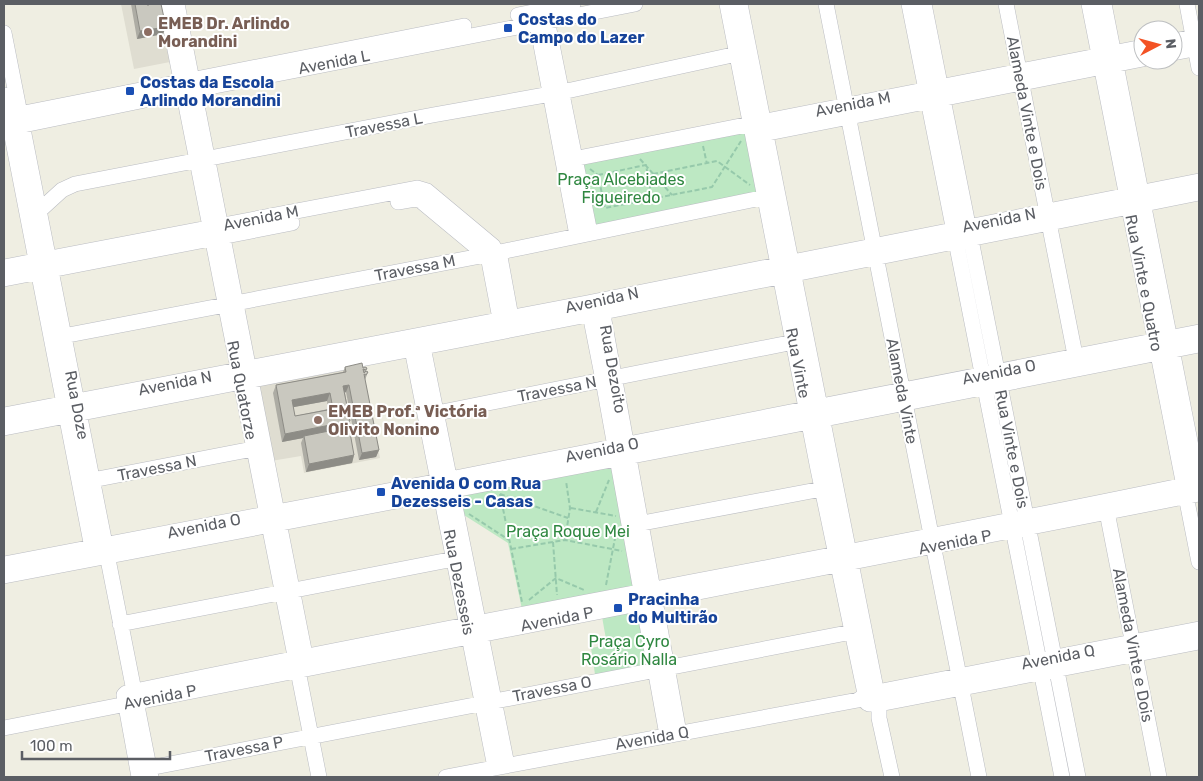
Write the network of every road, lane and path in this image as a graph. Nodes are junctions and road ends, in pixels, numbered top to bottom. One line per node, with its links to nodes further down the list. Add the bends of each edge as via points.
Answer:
1 (166, 4): 25 (street, Rua Quatorze)
2 (177, 4): 25 (street, Rua Quatorze)
3 (573, 4): 14 (street, Avenida L)
4 (635, 4): 14 (street, Avenida L)
5 (727, 4): 20 (street, Rua Vinte)
6 (740, 4): 31 (street, Rua Vinte)
7 (826, 4): 29 (street, Alameda Vinte)
8 (909, 4): 27 (street, Rua Vinte e Dois)
9 (924, 4): 27 (street, Rua Vinte e Dois)
10 (1006, 4): 24 (street, Alameda Vinte e Dois)
11 (1089, 4): 22 (street, Rua Vinte e Quatro)
12 (1104, 4): 22 (street, Rua Vinte e Quatro)
13 (1186, 4): 17 (street)
14 (540, 12): 25 (street, Avenida L); 26 (street)
15 (4, 33): 30 (street, Rua Doze)
16 (1183, 41): 17 (street)
17 (1197, 42): 18 (street); 23 (street)
18 (1183, 48)
19 (1133, 51): 22 (street, Avenida M)
20 (737, 54): 26 (street, Travessa L); 31 (street, Rua Vinte)
21 (1133, 59): 22 (street, Avenida M)
22 (1107, 60): 24 (street, Avenida M); 45 (street, Rua Vinte e Quatro)
23 (1199, 68)
24 (1020, 77): 27 (street, Avenida M); 47 (street, Alameda Vinte e Dois)
25 (188, 85): 30 (street, Avenida L); 34 (street, Rua Quatorze)
26 (556, 93): 34 (street, Travessa L); 35 (street)
27 (934, 94): 29 (street, Avenida M); 50 (street, Rua Vinte e Dois)
28 (4, 95): 30 (street, Rua Doze)
29 (847, 111): 31 (street, Avenida M); 51 (street, Alameda Vinte)
30 (11, 122): 46 (street, Rua Doze); 53 (street, Rua Doze)
31 (759, 129): 32 (street, Avenida M); 38 (path); 43 (street, Rua Vinte); 55 (street, Rua Vinte)
32 (701, 134): 33 (street, Avenida M); 36 (path)
33 (630, 148): 35 (street, Avenida M); 37 (path)
34 (203, 160): 46 (street, Travessa L, via 69,186); 48 (street, Rua Quatorze)
35 (569, 160): 49 (street)
36 (707, 164): 38 (path, via 718,162); 39 (path)
37 (646, 166): 39 (path); 44 (path); 44 (path, via 598,175 605,208)
38 (725, 167): 42 (path, via 712,187); 43 (path)
39 (653, 174): 42 (path)
40 (1199, 181): 45 (street, Avenida N)
41 (1199, 193): 45 (street, Avenida N)
42 (672, 195): 44 (path)
43 (766, 197): 49 (street, Travessa M); 55 (street, Rua Vinte)
44 (652, 199)
45 (1135, 200): 47 (street, Avenida N); 65 (street, Rua Vinte e Quatro)
46 (38, 211): 53 (street, Rua Doze)
47 (1048, 217): 50 (street, Avenida N); 66 (street, Alameda Vinte e Dois)
48 (217, 232): 52 (street, Avenida M, via 427,191 493,246); 53 (street, Avenida M); 57 (street, Rua Quatorze)
49 (583, 234): 52 (street, Travessa M)
50 (962, 234): 51 (street, Avenida N); 69 (street, Rua Vinte e Dois)
51 (875, 251): 55 (street, Avenida N); 70 (street, Alameda Vinte)
52 (492, 253): 57 (street, Travessa M); 59 (street, via 500,257)
53 (43, 266): 54 (street, Avenida M); 56 (street, Avenida M); 61 (street, Rua Doze); 71 (street, Rua Doze)
54 (4, 267)
55 (787, 268): 58 (street, Avenida N); 63 (street, Rua Vinte); 74 (street, Rua Vinte)
56 (4, 279)
57 (231, 304): 61 (street, Travessa M); 67 (street, Rua Quatorze)
58 (595, 307): 59 (street, Avenida N); 68 (street, Rua Dezoito)
59 (507, 324): 62 (street, Avenida N)
60 (1199, 332): 65 (street, Avenida O)
61 (63, 336): 71 (street, Rua Doze)
62 (416, 342): 67 (street, Avenida N); 72 (street, Rua Dezesseis); 84 (street, Rua Dezesseis)
63 (794, 342): 68 (street, Travessa N); 74 (street, Rua Vinte)
64 (1199, 345): 65 (street, Avenida O)
65 (1164, 346): 66 (street, Avenida O); 82 (street, Rua Vinte e Quatro)
66 (1077, 363): 69 (street, Avenida O)
67 (245, 375): 71 (street, Avenida N); 76 (street, Rua Quatorze)
68 (609, 378): 72 (street, Travessa N); 77 (street, Rua Dezoito)
69 (991, 380): 70 (street, Avenida O); 91 (street, Rua Vinte e Dois)
70 (904, 397): 74 (street, Avenida O); 94 (street, Alameda Vinte)
71 (71, 409): 73 (street, Avenida N); 75 (street, Avenida N); 80 (street, Rua Doze)
72 (436, 414): 84 (street, Rua Dezesseis)
73 (4, 415)
74 (815, 415): 77 (street, Avenida O); 83 (street, Rua Vinte); 100 (street, Rua Vinte)
75 (4, 428)
76 (259, 448): 80 (street, Travessa N); 89 (street, Rua Quatorze)
77 (622, 451): 78 (street, Avenida O); 84 (street, Avenida O); 90 (street, Rua Dezoito)
78 (564, 469): 81 (street, Avenida O); 85 (path)
79 (610, 476): 86 (path)
80 (85, 481): 98 (street, Rua Doze)
81 (499, 488): 84 (street, Avenida O); 88 (path); 92 (path)
82 (1194, 488): 87 (street, Avenida P); 91 (street, Avenida P); 102 (street, Rua Vinte e Quatro)
83 (822, 489): 90 (street); 100 (street, Rua Vinte)
84 (447, 490): 89 (street, Avenida O); 92 (path); 101 (street, Rua Dezesseis); 111 (street, Rua Dezesseis)
85 (570, 508): 86 (path); 88 (path)
86 (596, 512): 90 (path)
87 (1106, 512): 91 (street, Avenida P); 115 (street, Alameda Vinte e Dois)
88 (568, 518): 93 (path)
89 (273, 519): 98 (street, Avenida O); 106 (street, Rua Quatorze)
90 (630, 521): 97 (path); 99 (street, Rua Dezoito); 107 (street, Rua Dezoito)
91 (1020, 523): 94 (street, Avenida P); 117 (street, Rua Vinte e Dois)
92 (509, 540): 96 (path)
93 (564, 540): 95 (path); 97 (path)
94 (932, 541): 100 (street, Avenida P); 119 (street, Alameda Vinte)
95 (553, 542): 96 (path); 105 (path)
96 (511, 550): 105 (path, via 523,606)
97 (613, 550): 99 (path); 108 (path)
98 (99, 552): 103 (street, Avenida O); 104 (street, Avenida O); 110 (street, Rua Doze)
99 (635, 554): 107 (street, Rua Dezoito)
100 (843, 558): 107 (street, Avenida P); 113 (street, Rua Vinte); 122 (street, Rua Vinte)
101 (454, 559): 106 (street); 111 (street, Rua Dezesseis)
102 (1199, 562)
103 (4, 564)
104 (4, 576)
105 (556, 578): 108 (path); 109 (path)
106 (287, 591): 110 (street); 116 (street, Rua Quatorze)
107 (648, 596): 108 (street, Avenida P); 109 (street, Avenida P); 118 (street, Rua Dezoito)
108 (604, 598): 109 (street, Avenida P)
109 (569, 609): 111 (street, Avenida P)
110 (120, 624): 120 (street, Rua Doze)
111 (474, 629): 116 (street, Avenida P); 121 (street, Rua Dezesseis)
112 (1199, 629): 115 (street, Avenida Q)
113 (852, 632): 118 (street, Travessa O); 122 (street, Rua Vinte)
114 (1199, 642): 115 (street, Avenida Q)
115 (1134, 648): 117 (street, Avenida Q); 135 (street, Alameda Vinte e Dois)
116 (301, 662): 120 (street, Avenida P); 125 (street, Rua Quatorze)
117 (1048, 665): 119 (street, Avenida Q); 133 (street, Rua Vinte e Dois); 134 (street, Rua Vinte e Dois)
118 (662, 669): 121 (street, Travessa O); 124 (street, Rua Dezoito)
119 (960, 682): 122 (street, Avenida Q); 132 (street, Alameda Vinte)
120 (130, 698): 123 (street, Avenida P); 127 (street, Rua Doze)
121 (488, 701): 125 (street, Travessa O); 126 (street, Rua Dezesseis)
122 (871, 702): 124 (street, Avenida Q); 131 (street, Rua Vinte)
123 (4, 728)
124 (673, 734): 126 (street, Avenida Q)
125 (316, 735): 127 (street, Travessa P); 128 (street, Rua Quatorze); 129 (street, Rua Quatorze)
126 (501, 766): 130 (street, Avenida Q)
127 (146, 774)
128 (319, 777)
129 (329, 777)
130 (446, 777)
131 (892, 777)
132 (979, 777)
133 (1062, 777)
134 (1078, 777)
135 (1159, 777)

